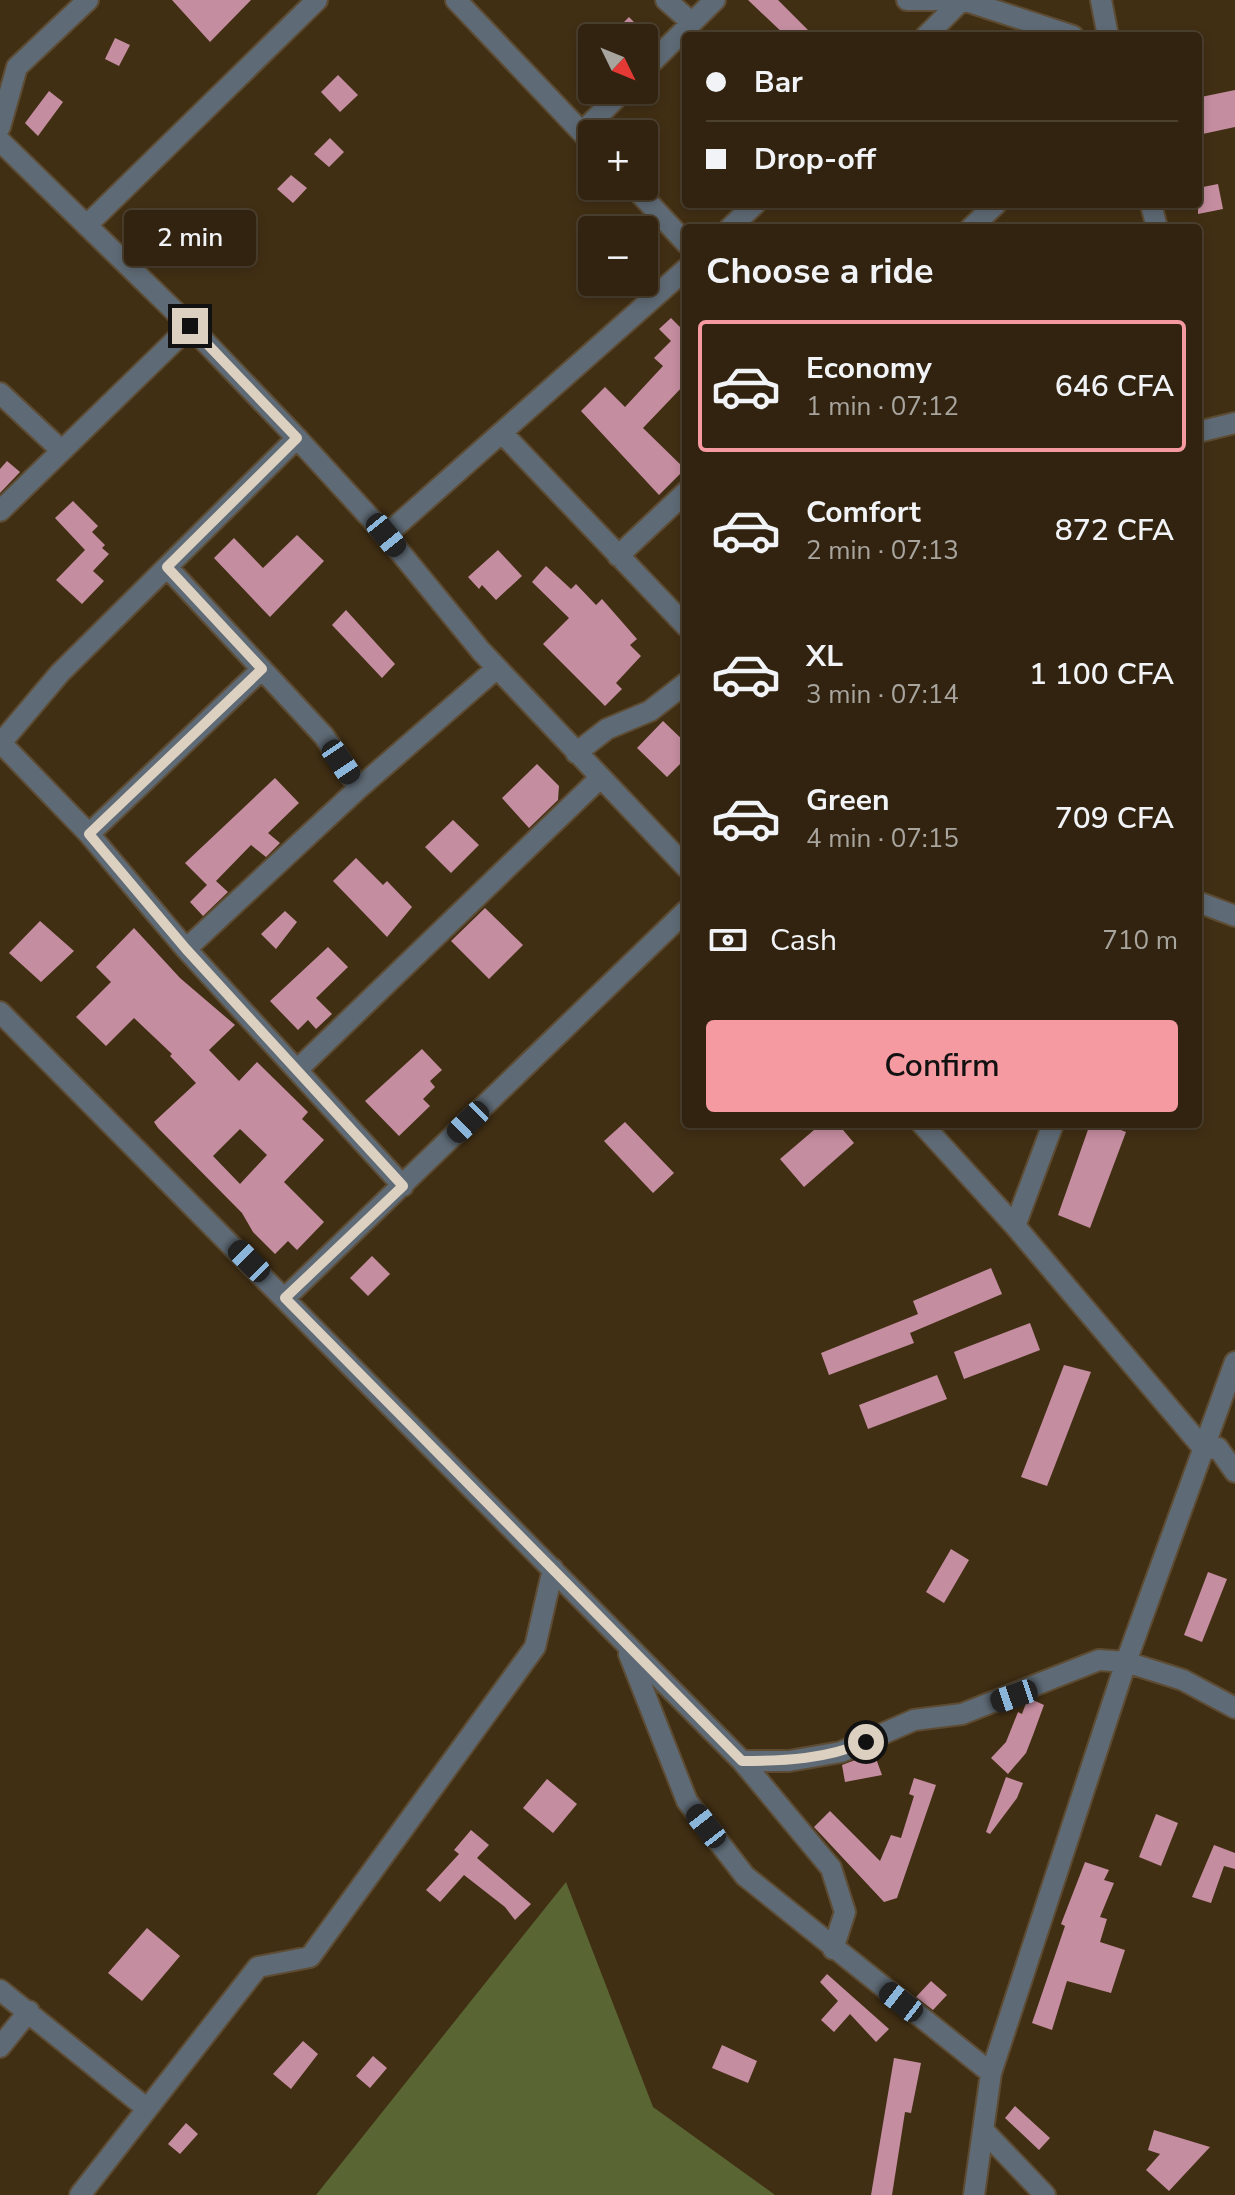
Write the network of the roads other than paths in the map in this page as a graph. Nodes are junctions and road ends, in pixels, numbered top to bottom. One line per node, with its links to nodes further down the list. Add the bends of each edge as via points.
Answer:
1 (88, 0): 17 (street, via 17,67)
2 (317, 0): 25 (street)
3 (456, 0): 18 (street)
4 (666, 0): 10 (street)
5 (715, 0): 10 (street)
6 (907, 0): 7 (street)
7 (955, 0)
8 (963, 0): 11 (street); 12 (street)
9 (1101, 0): 13 (street)
10 (691, 22): 14 (street)
11 (930, 32)
12 (1061, 32)
13 (1107, 32)
14 (658, 56)
15 (613, 104): 16 (street)
16 (601, 120)
17 (0, 127)
18 (578, 129)
19 (0, 141): 25 (street)
20 (646, 200): 26 (street)
21 (751, 208): 23 (street)
22 (992, 208): 24 (street)
23 (734, 224)
24 (975, 224)
25 (87, 225): 28 (street)
26 (682, 239)
27 (682, 273): 32 (street)
28 (190, 326): 33 (street); 34 (street)
29 (0, 393): 34 (street)
30 (1235, 423): 31 (street)
31 (1202, 431)
32 (503, 434): 37 (street); 38 (street)
33 (297, 438): 37 (street); 39 (street)
34 (61, 450): 36 (street)
35 (682, 496): 38 (street)
36 (0, 511)
37 (386, 535): 41 (street)
38 (618, 556): 40 (street)
39 (167, 567): 42 (street); 44 (street, via 60,673)
40 (682, 622)
41 (497, 668): 45 (street); 47 (street)
42 (262, 669): 47 (street, via 324,736); 48 (street)
43 (682, 686): 45 (street)
44 (1, 743): 48 (street)
45 (576, 753): 46 (street)
46 (599, 779): 49 (street); 55 (street)
47 (359, 788): 53 (street)
48 (89, 834): 53 (street)
49 (682, 863)
50 (1202, 904): 52 (street)
51 (682, 915): 58 (street)
52 (1235, 916)
53 (186, 949): 55 (street)
54 (0, 1012): 60 (street)
55 (297, 1070): 58 (street)
56 (926, 1128): 59 (street)
57 (1052, 1128): 59 (street)
58 (403, 1186): 60 (street)
59 (1015, 1226): 62 (street)
60 (285, 1298): 64 (street)
61 (1235, 1362): 62 (street)
62 (1204, 1449): 63 (street, via 1218,1448); 66 (street)
63 (1235, 1472)
64 (553, 1569): 65 (street); 74 (street, via 535,1647 310,1957 258,1967)
65 (624, 1643): 68 (street); 69 (street, via 687,1801 745,1876)
66 (1126, 1662): 67 (street, via 1183,1680); 68 (street, via 1099,1660 962,1714 914,1720 841,1752 789,1761); 73 (street)
67 (1235, 1708)
68 (742, 1761): 69 (street, via 831,1868 845,1912)
69 (833, 1949): 73 (street)
70 (0, 1990): 71 (street)
71 (29, 2011): 72 (street); 74 (street)
72 (0, 2047)
73 (991, 2073): 75 (street)
74 (145, 2107): 76 (street)
75 (983, 2130): 77 (street); 78 (street)
76 (80, 2195)
77 (974, 2195)
78 (1045, 2195)

